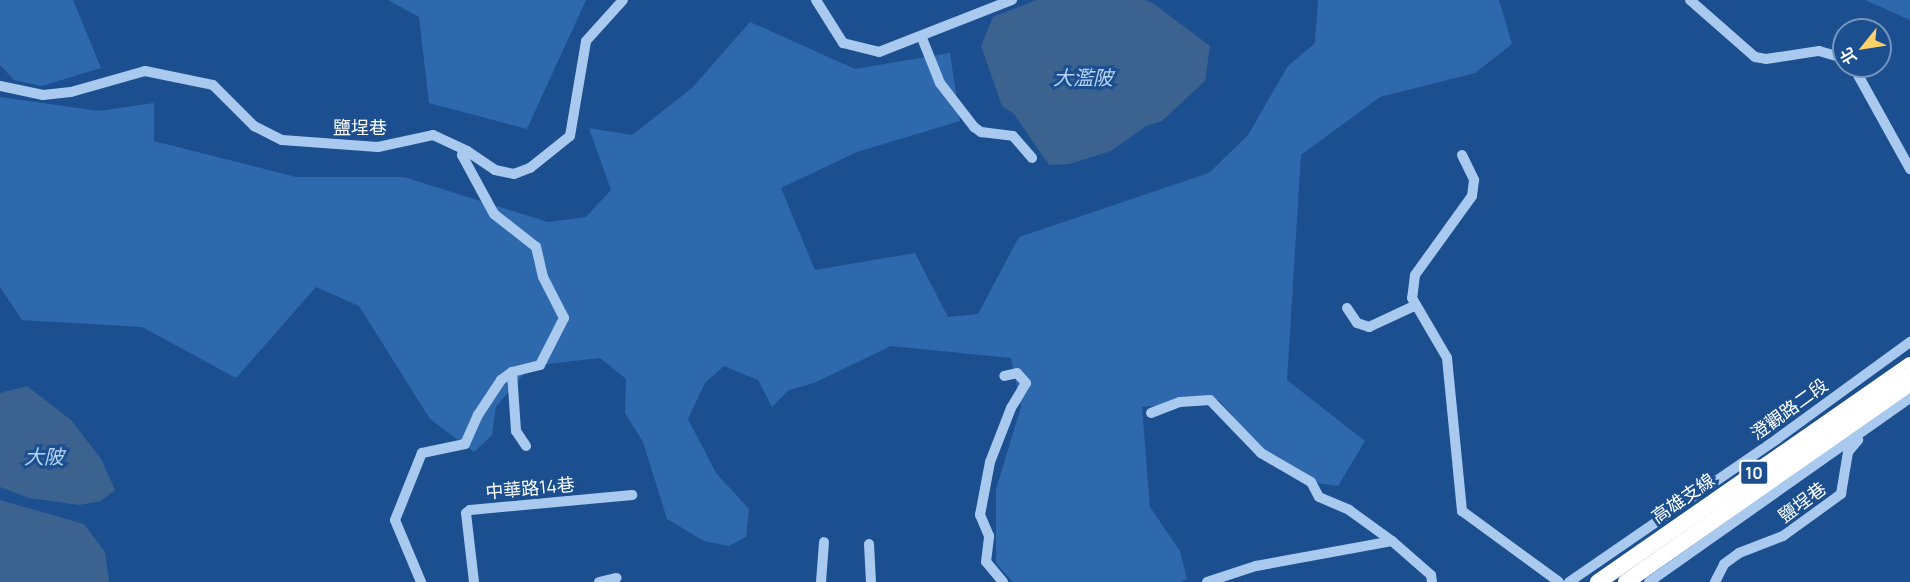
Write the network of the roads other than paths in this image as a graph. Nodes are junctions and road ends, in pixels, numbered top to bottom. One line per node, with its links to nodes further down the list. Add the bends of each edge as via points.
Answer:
1 (623, 0): 9 (street, 鹽埕巷, via 586,41 579,64 573,129 566,140 530,168 514,174 495,170)
2 (816, 0): 5 (street, via 835,34 853,48 879,52)
3 (1012, 0): 5 (street)
4 (1690, 0): 6 (street, via 1755,57 1766,59 1818,51)
5 (922, 38): 11 (street, via 940,83 974,127 981,132 1013,136)
6 (1832, 55)
7 (1860, 78): 12 (street)
8 (0, 86): 9 (street, 鹽埕巷, via 43,95 145,71 213,86 254,126 282,140 378,147 428,135)
9 (467, 151): 17 (street, via 462,155 494,214 536,247 543,277 564,318 540,365)
10 (1462, 155): 13 (street, via 1474,180 1472,196 1411,282)
11 (1032, 158)
12 (1910, 170)
13 (1414, 306): 14 (street, via 1369,327 1357,323); 37 (street, via 1447,358 1462,511)
14 (1347, 308)
15 (1910, 342): 38 (street, 澄觀路二段)
16 (1910, 365): 39 (highway, 高雄支線 / 10)
17 (512, 372): 23 (street, via 516,431); 29 (street, via 490,395 465,444 422,453 411,486 397,509 396,527)
18 (1004, 376): 34 (street, via 1017,373 1026,383 1011,408 990,462 980,515 989,536 986,562)
19 (1910, 383): 40 (highway, 高雄支線 / 10)
20 (1910, 398): 41 (street)
21 (1910, 404): 42 (street, 鹽埕巷, via 1852,445 1841,494 1783,536 1739,553 1724,564)
22 (1150, 413): 25 (street, via 1180,402 1210,400 1261,453 1311,482 1319,497 1349,510)
23 (526, 446)
24 (632, 495): 30 (street, 中華路14巷, via 470,510 466,513)
25 (1392, 541): 35 (street, via 1256,566); 36 (street, via 1431,575)
26 (824, 542): 32 (street)
27 (869, 544): 33 (street)
28 (617, 578): 31 (street)
29 (421, 582)
30 (474, 582)
31 (599, 582)
32 (821, 582)
33 (871, 582)
34 (1003, 582)
35 (1207, 582)
36 (1432, 582)
37 (1559, 582)
38 (1569, 582)
39 (1598, 582)
40 (1626, 582)
41 (1648, 582)
42 (1715, 582)

